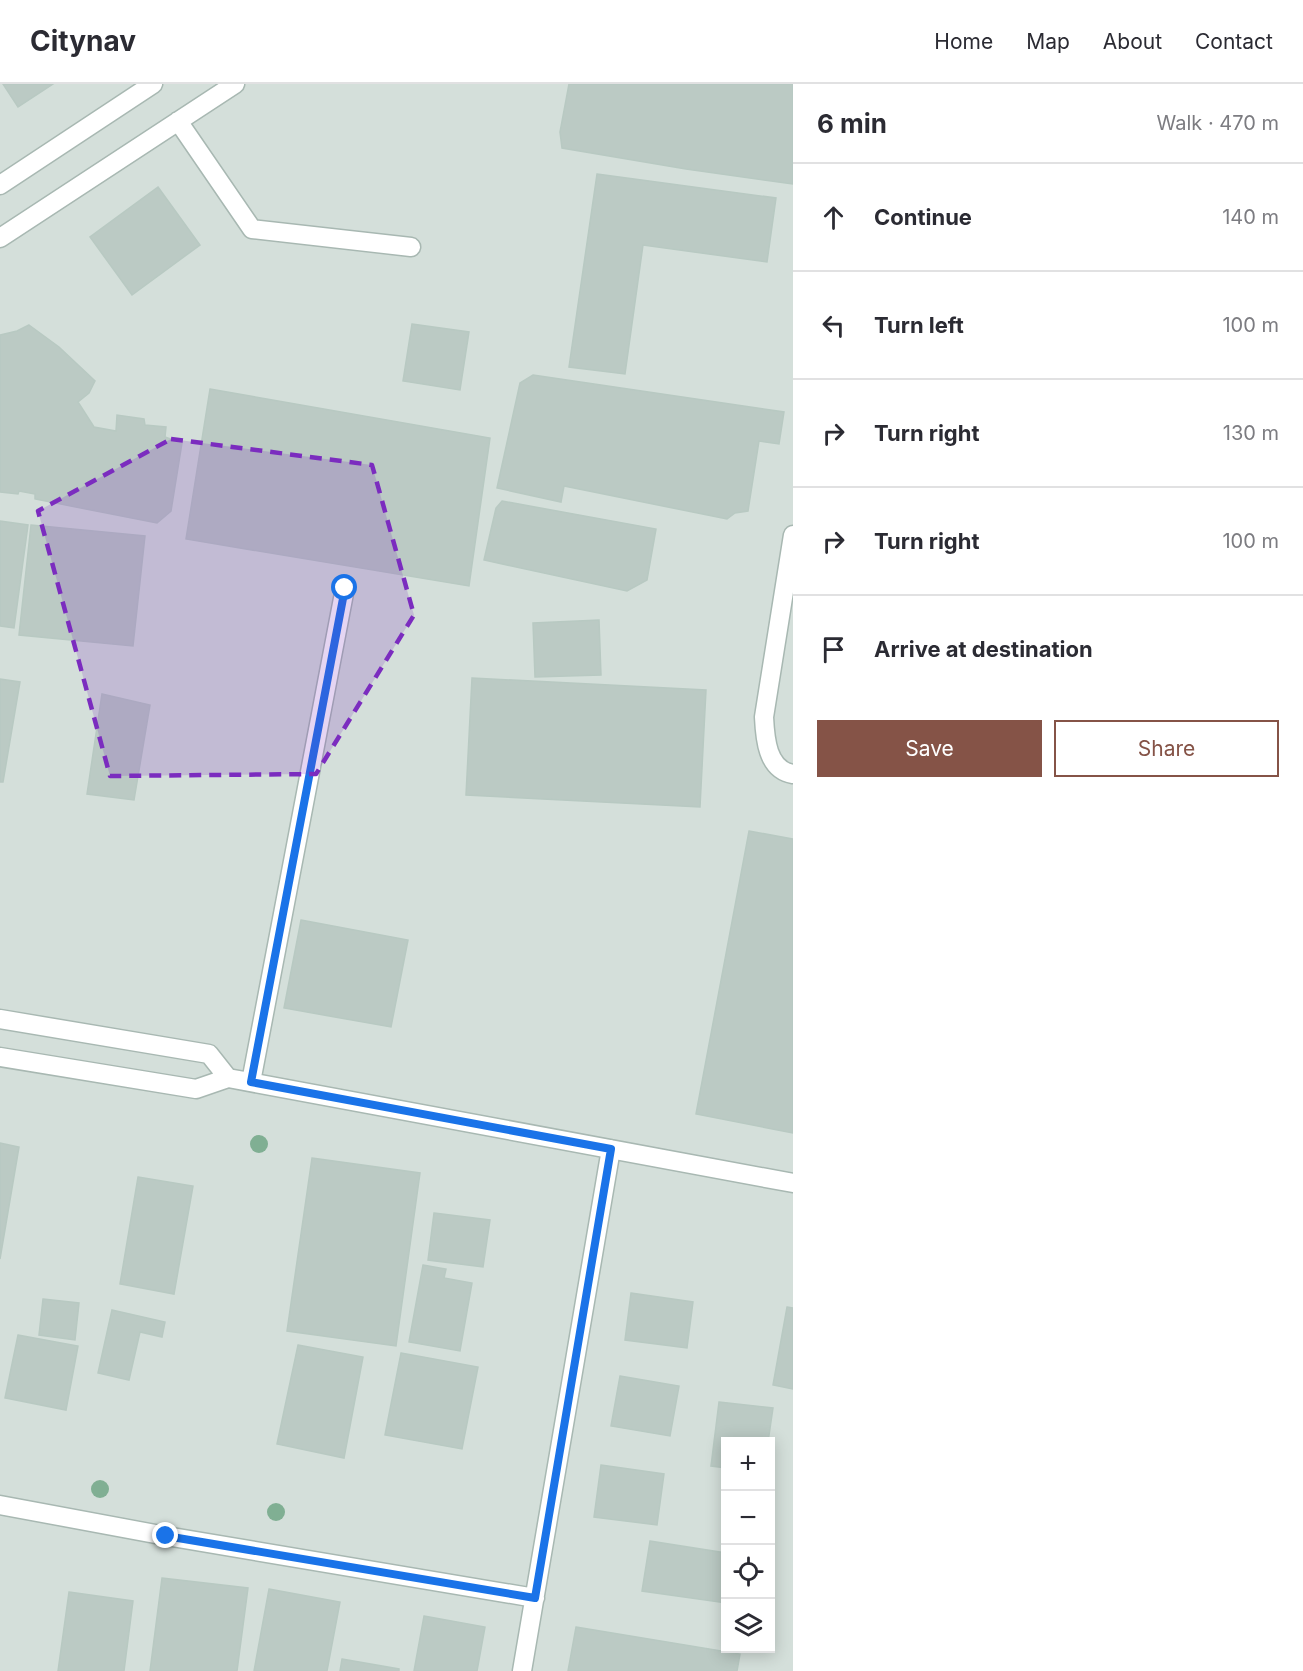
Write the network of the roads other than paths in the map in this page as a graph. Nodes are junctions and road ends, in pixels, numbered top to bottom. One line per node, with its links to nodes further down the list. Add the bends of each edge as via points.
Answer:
1 (153, 84): 4 (street)
2 (235, 84): 3 (street)
3 (178, 121): 5 (street); 6 (street, via 252,229)
4 (0, 185)
5 (0, 238)
6 (411, 247)
7 (793, 535): 9 (street, via 764,717 770,754 785,773)
8 (345, 588): 13 (street)
9 (793, 774)
10 (0, 1019): 12 (street, via 209,1054)
11 (0, 1058): 12 (street, via 196,1089)
12 (228, 1078): 13 (street)
13 (251, 1082): 14 (street)
14 (611, 1149): 15 (street); 17 (street)
15 (793, 1183)
16 (0, 1505): 17 (street)
17 (535, 1598): 18 (street)
18 (522, 1671)

